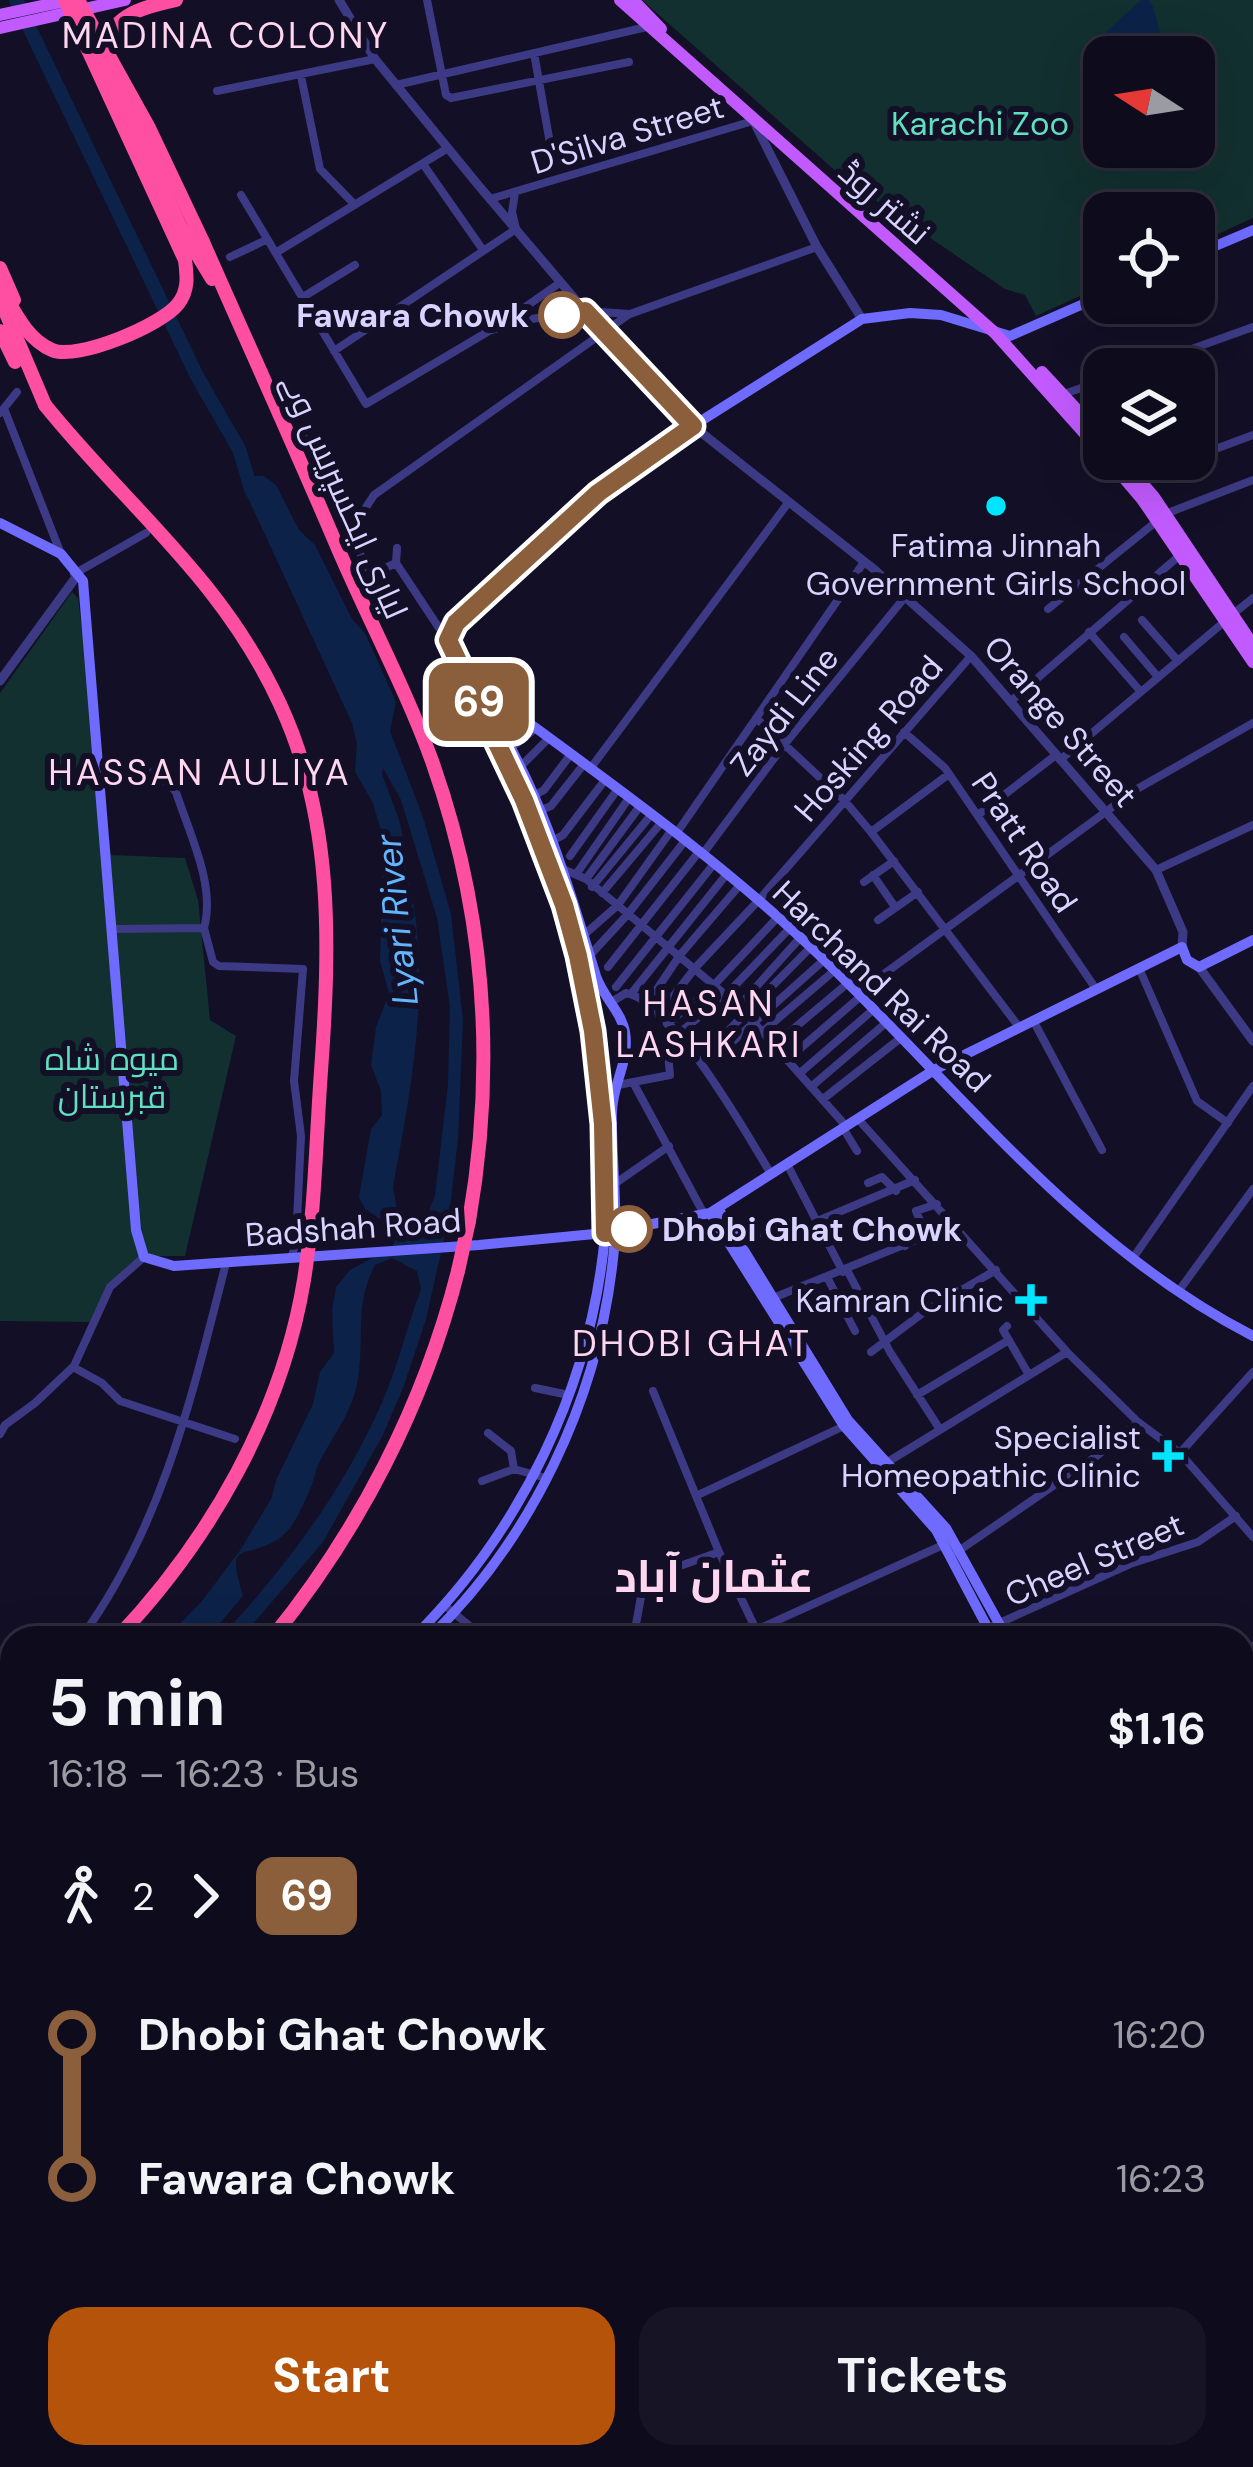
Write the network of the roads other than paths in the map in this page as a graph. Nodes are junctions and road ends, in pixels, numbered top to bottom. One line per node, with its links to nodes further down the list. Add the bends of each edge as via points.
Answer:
1 (125, 0): 7 (main road)
2 (176, 0): 33 (highway, via 116,23 104,57)
3 (338, 0): 12 (street, Orange Street)
4 (427, 0): 14 (street)
5 (620, 0): 9 (main road, نشتر روڈ)
6 (633, 0): 9 (main road, نشتر روڈ)
7 (65, 4): 8 (main road); 10 (main road); 44 (highway, bridge, via 185,260 187,288); 45 (highway, لیاری ایکسپریس وے, bridge, via 149,128)
8 (0, 15)
9 (652, 26): 11 (street); 19 (main road, نشتر روڈ); 53 (main road, نشتر روڈ)
10 (0, 28)
11 (534, 53): 14 (street); 16 (street)
12 (375, 59): 15 (street); 17 (street, Orange Street)
13 (629, 62): 16 (street)
14 (442, 74): 16 (street, via 451,98); 17 (street)
15 (301, 76): 18 (street); 26 (street, via 320,169)
16 (539, 81): 21 (street)
17 (396, 85): 20 (street, Orange Street)
18 (217, 91)
19 (753, 121): 23 (street, D'Silva Street); 31 (street); 53 (main road, نشتر روڈ)
20 (448, 148): 22 (street); 25 (street, Orange Street)
21 (551, 148)
22 (423, 164): 26 (street); 32 (street)
23 (515, 194): 25 (street, D'Silva Street); 27 (street)
24 (241, 195): 29 (street)
25 (490, 199): 27 (street, Orange Street)
26 (355, 205): 34 (street)
27 (516, 229): 32 (street); 38 (street, Orange Street)
28 (1253, 230): 30 (main road)
29 (266, 240): 34 (street); 35 (street)
30 (1215, 246)
31 (817, 247): 46 (street); 47 (street)
32 (483, 250): 55 (street)
33 (194, 251): 44 (highway, bridge, via 191,290); 45 (highway)
34 (277, 252): 40 (street)
35 (230, 257)
36 (355, 265): 40 (street)
37 (0, 268): 52 (highway, bridge)
38 (561, 282): 43 (street, Orange Street); 50 (street)
39 (0, 287): 52 (highway, bridge)
40 (303, 297): 55 (street)
41 (0, 299): 59 (highway)
42 (1083, 303): 53 (main road)
43 (585, 311): 46 (street); 50 (street); 51 (street, Orange Street)
44 (171, 312): 52 (highway, bridge, via 76,354 50,350)
45 (235, 314): 260 (highway, لیاری ایکسپریس وے, bridge, via 436,774 476,942 483,1021 482,1123 469,1221 427,1370 343,1539)
46 (629, 314): 51 (street)
47 (862, 320): 53 (main road, via 940,315); 62 (main road)
48 (1253, 327): 54 (street)
49 (0, 331): 59 (highway, via 28,391)
50 (489, 331): 55 (street, via 364,404)
51 (603, 331): 62 (street, Orange Street); 73 (street, via 374,495)
52 (28, 333)
53 (1002, 335): 58 (main road, نشتر روڈ); 63 (main road, نشتر روڈ)
54 (1194, 348)
55 (334, 351)
56 (1083, 387): 58 (street)
57 (16, 392): 60 (street)
58 (1064, 394): 61 (main road, نشتر روڈ)
59 (45, 404): 259 (highway, bridge, via 175,545 239,630 281,704 310,789 327,896 309,1231 291,1337 250,1447 215,1511)
60 (3, 412): 76 (street)
61 (1083, 415)
62 (693, 426): 70 (street, Orange Street); 89 (main road, via 598,493)
63 (1083, 430)
64 (1253, 435): 66 (street)
65 (304, 436): 73 (street)
66 (1215, 449)
67 (1127, 480): 71 (main road, نشتر روڈ)
68 (1139, 480): 71 (main road, نشتر روڈ)
69 (1253, 480): 71 (street)
70 (788, 503): 78 (street, Orange Street); 112 (street)
71 (1161, 518): 77 (main road, نشتر روڈ); 85 (street); 86 (main road, نشتر روڈ)
72 (0, 523): 76 (main road)
73 (345, 525): 81 (street)
74 (146, 533): 80 (street)
75 (397, 548): 79 (street)
76 (61, 554): 80 (main road)
77 (1180, 555): 86 (main road, نشتر روڈ); 88 (street)
78 (864, 562): 82 (street, Orange Street); 101 (street)
79 (396, 563): 81 (street); 89 (street)
80 (75, 575): 97 (street); 111 (main road, via 82,581)
81 (368, 576): 84 (street)
82 (905, 596): 92 (street, Orange Street); 106 (street, Zaydi Line)
83 (1253, 598): 86 (street)
84 (387, 610)
85 (1048, 610)
86 (1229, 618): 91 (main road, نشتر روڈ); 93 (street); 94 (main road, نشتر روڈ)
87 (1142, 620): 93 (street)
88 (1089, 632): 98 (street); 99 (street)
89 (449, 633): 96 (main road, via 448,648)
90 (1124, 637): 95 (street)
91 (1253, 645)
92 (971, 656): 99 (street, Orange Street); 104 (street, Hosking Road)
93 (1178, 661): 95 (street)
94 (1253, 662)
95 (1158, 677): 98 (street)
96 (469, 678): 100 (main road); 103 (main road, Harchand Rai Road)
97 (0, 681)
98 (1142, 692): 109 (street)
99 (1010, 702): 109 (street, Orange Street)
100 (481, 706): 107 (main road); 210 (main road, via 539,837 578,956 593,1031)
101 (756, 718): 106 (street); 123 (street)
102 (1253, 723): 120 (street)
103 (536, 728): 105 (main road, Harchand Rai Road); 107 (street)
104 (904, 732): 113 (street, Pratt Road); 117 (street, Hosking Road)
105 (549, 738): 108 (main road, Harchand Rai Road); 110 (street)
106 (784, 745): 117 (street); 126 (street, Zaydi Line)
107 (512, 747): 110 (main road)
108 (571, 754): 112 (main road, Harchand Rai Road); 116 (street)
109 (1058, 758): 120 (street, Orange Street); 121 (street)
110 (523, 764): 116 (main road)
111 (98, 766): 144 (street, via 128,764 176,791 204,881); 146 (main road)
112 (587, 766): 114 (main road, Harchand Rai Road); 119 (street)
113 (949, 774): 121 (street, Pratt Road); 124 (street)
114 (605, 780): 115 (main road, Harchand Rai Road); 125 (street)
115 (617, 790): 118 (main road, Harchand Rai Road); 127 (street)
116 (535, 795): 119 (main road)
117 (844, 800): 124 (street); 137 (street, Hosking Road)
118 (634, 802): 123 (main road, Harchand Rai Road); 133 (street)
119 (541, 810): 125 (main road)
120 (1105, 812): 130 (street, Orange Street); 132 (street)
121 (977, 815): 132 (street, Pratt Road)
122 (1253, 826): 130 (street)
123 (669, 829): 126 (main road, Harchand Rai Road); 133 (street); 136 (street); 138 (street); 140 (street)
124 (871, 832): 128 (street)
125 (554, 840): 133 (main road)
126 (700, 854): 129 (main road, Harchand Rai Road); 143 (street, Zaydi Line)
127 (570, 856)
128 (893, 861): 135 (street); 139 (street, via 869,878)
129 (713, 865): 131 (main road, Harchand Rai Road); 149 (street)
130 (1156, 870): 153 (street, Orange Street)
131 (726, 875): 134 (main road, Harchand Rai Road); 152 (street)
132 (1018, 875): 147 (street); 165 (street, Pratt Road)
133 (580, 877): 136 (street); 148 (main road)
134 (739, 886): 137 (main road, Harchand Rai Road); 155 (street)
135 (918, 892): 139 (street); 147 (street)
136 (602, 893): 138 (street)
137 (758, 901): 141 (main road, Harchand Rai Road); 160 (street, Hosking Road)
138 (618, 905): 140 (street); 148 (street)
139 (896, 908): 142 (street)
140 (628, 914): 143 (street); 154 (street)
141 (777, 918): 145 (main road, Harchand Rai Road); 163 (street)
142 (878, 920)
143 (639, 927): 149 (street); 157 (street, Zaydi Line)
144 (204, 928): 146 (street); 215 (street, via 219,967 297,967 305,974)
145 (789, 928): 151 (main road, Harchand Rai Road); 168 (street)
146 (112, 929): 216 (main road)
147 (942, 930): 167 (street); 178 (street)
148 (585, 934): 154 (main road)
149 (654, 937): 152 (street); 164 (street)
150 (1253, 940): 159 (main road)
151 (805, 943): 156 (main road, Harchand Rai Road); 172 (street)
152 (666, 947): 155 (street); 166 (street)
153 (1182, 947): 158 (main road, Badshah Road); 159 (main road, Orange Street)
154 (592, 953): 169 (main road)
155 (680, 955): 160 (street); 170 (street)
156 (824, 960): 161 (main road, Harchand Rai Road); 176 (street)
157 (608, 967)
158 (1139, 967): 165 (main road, Badshah Road); 193 (street, via 1197,1101)
159 (1199, 967): 182 (street, Orange Street)
160 (695, 968): 163 (street); 173 (street, Hosking Road)
161 (835, 970): 162 (main road, Harchand Rai Road); 179 (street)
162 (848, 983): 167 (main road, Harchand Rai Road); 183 (street)
163 (714, 985): 168 (street); 177 (street)
164 (616, 986)
165 (1096, 989): 174 (main road, Badshah Road)
166 (631, 994): 169 (street); 170 (street)
167 (860, 994): 171 (main road, Harchand Rai Road); 184 (street)
168 (725, 996): 172 (street); 180 (street)
169 (610, 1003): 188 (main road, via 626,1040)
170 (647, 1004): 173 (street)
171 (874, 1009): 175 (main road, Harchand Rai Road); 186 (street)
172 (742, 1010): 176 (street); 176 (street, via 728,1039)
173 (659, 1015): 177 (street)
174 (1033, 1020): 178 (main road, Badshah Road); 196 (street)
175 (887, 1022): 181 (main road, Harchand Rai Road); 189 (street)
176 (753, 1023): 179 (street)
177 (668, 1024): 180 (street)
178 (1019, 1028): 185 (main road, Badshah Road)
179 (761, 1033): 183 (street)
180 (676, 1034): 187 (street, via 667,1043 670,1075); 199 (street)
181 (902, 1037): 185 (main road, Harchand Rai Road); 191 (street)
182 (1253, 1041)
183 (773, 1046): 184 (street)
184 (787, 1060): 186 (street)
185 (934, 1070): 192 (main road, Badshah Road); 217 (main road, Harchand Rai Road, via 1036,1180)
186 (800, 1073): 189 (street)
187 (634, 1084): 188 (street); 195 (street)
188 (618, 1085): 202 (main road)
189 (812, 1086): 191 (street)
190 (1253, 1086): 193 (street)
191 (823, 1099): 194 (street)
192 (858, 1118): 194 (main road, Badshah Road); 200 (street)
193 (1228, 1123): 217 (street)
194 (845, 1127): 197 (street); 198 (main road, Badshah Road)
195 (668, 1146): 202 (street); 206 (street)
196 (1102, 1150)
197 (857, 1151)
198 (787, 1164): 199 (main road, Badshah Road); 207 (street)
199 (771, 1174): 206 (main road, Badshah Road)
200 (914, 1180): 203 (street); 205 (street)
201 (868, 1183): 203 (street, via 882,1177)
202 (613, 1185): 210 (main road)
203 (896, 1190): 207 (street)
204 (1253, 1190): 223 (street)
205 (937, 1204): 208 (street); 212 (street, via 916,1211)
206 (711, 1212): 210 (main road, Badshah Road); 213 (main road); 242 (main road)
207 (815, 1222): 220 (street)
208 (956, 1224): 212 (street); 219 (street)
209 (897, 1226): 214 (street)
210 (610, 1232): 215 (main road, Badshah Road); 238 (main road); 250 (main road, via 609,1287 588,1382 567,1437)
211 (762, 1232): 213 (street)
212 (927, 1237): 214 (street)
213 (738, 1241): 224 (main road)
214 (905, 1246): 220 (street)
215 (292, 1256): 218 (main road, Badshah Road)
216 (144, 1258): 218 (main road, Badshah Road, via 174,1266); 233 (street, via 110,1287)
217 (1133, 1258): 223 (main road, Harchand Rai Road)
218 (226, 1263): 241 (street)
219 (996, 1270): 222 (street); 232 (street)
220 (845, 1271): 221 (street); 230 (street)
221 (826, 1277): 224 (street); 227 (street)
222 (960, 1289): 225 (street); 230 (street)
223 (1178, 1292): 228 (main road, Harchand Rai Road)
224 (773, 1298): 242 (main road)
225 (975, 1314)
226 (1007, 1326): 229 (street)
227 (855, 1331)
228 (1253, 1336)
229 (1009, 1340): 235 (street); 239 (street)
230 (886, 1343): 231 (street); 239 (street)
231 (871, 1352)
232 (1067, 1352): 235 (street); 240 (street)
233 (73, 1367): 241 (street, via 120,1401); 245 (street)
234 (1253, 1372): 247 (street)
235 (1029, 1375): 243 (street)
236 (535, 1388): 238 (street)
237 (653, 1391): 252 (street)
238 (570, 1395): 250 (main road)
239 (917, 1395): 243 (street)
240 (1138, 1422): 247 (street); 255 (street)
241 (186, 1423): 246 (street); 258 (street, via 131,1562)
242 (847, 1424): 248 (main road); 252 (street)
243 (939, 1428): 248 (street)
244 (488, 1433): 249 (street, via 511,1451)
245 (0, 1434)
246 (235, 1439)
247 (1180, 1453): 253 (street)
248 (883, 1464): 255 (main road)
249 (514, 1469): 250 (street); 251 (street)
250 (540, 1476): 257 (main road, via 506,1546)
251 (482, 1481)
252 (698, 1495): 256 (street)
253 (1236, 1516): 254 (street); 268 (street, Cheel Street, via 1198,1542 1130,1564)
254 (1253, 1537)
255 (951, 1550): 266 (street); 267 (main road)
256 (719, 1552): 264 (street, via 652,1576); 265 (street)
257 (449, 1609): 261 (main road); 262 (main road); 263 (street)
258 (89, 1626)
259 (127, 1626)
260 (281, 1626)
261 (428, 1626)
262 (437, 1626)
263 (470, 1626)
264 (636, 1626)
265 (754, 1626)
266 (776, 1626)
267 (991, 1626)
268 (1004, 1626)

